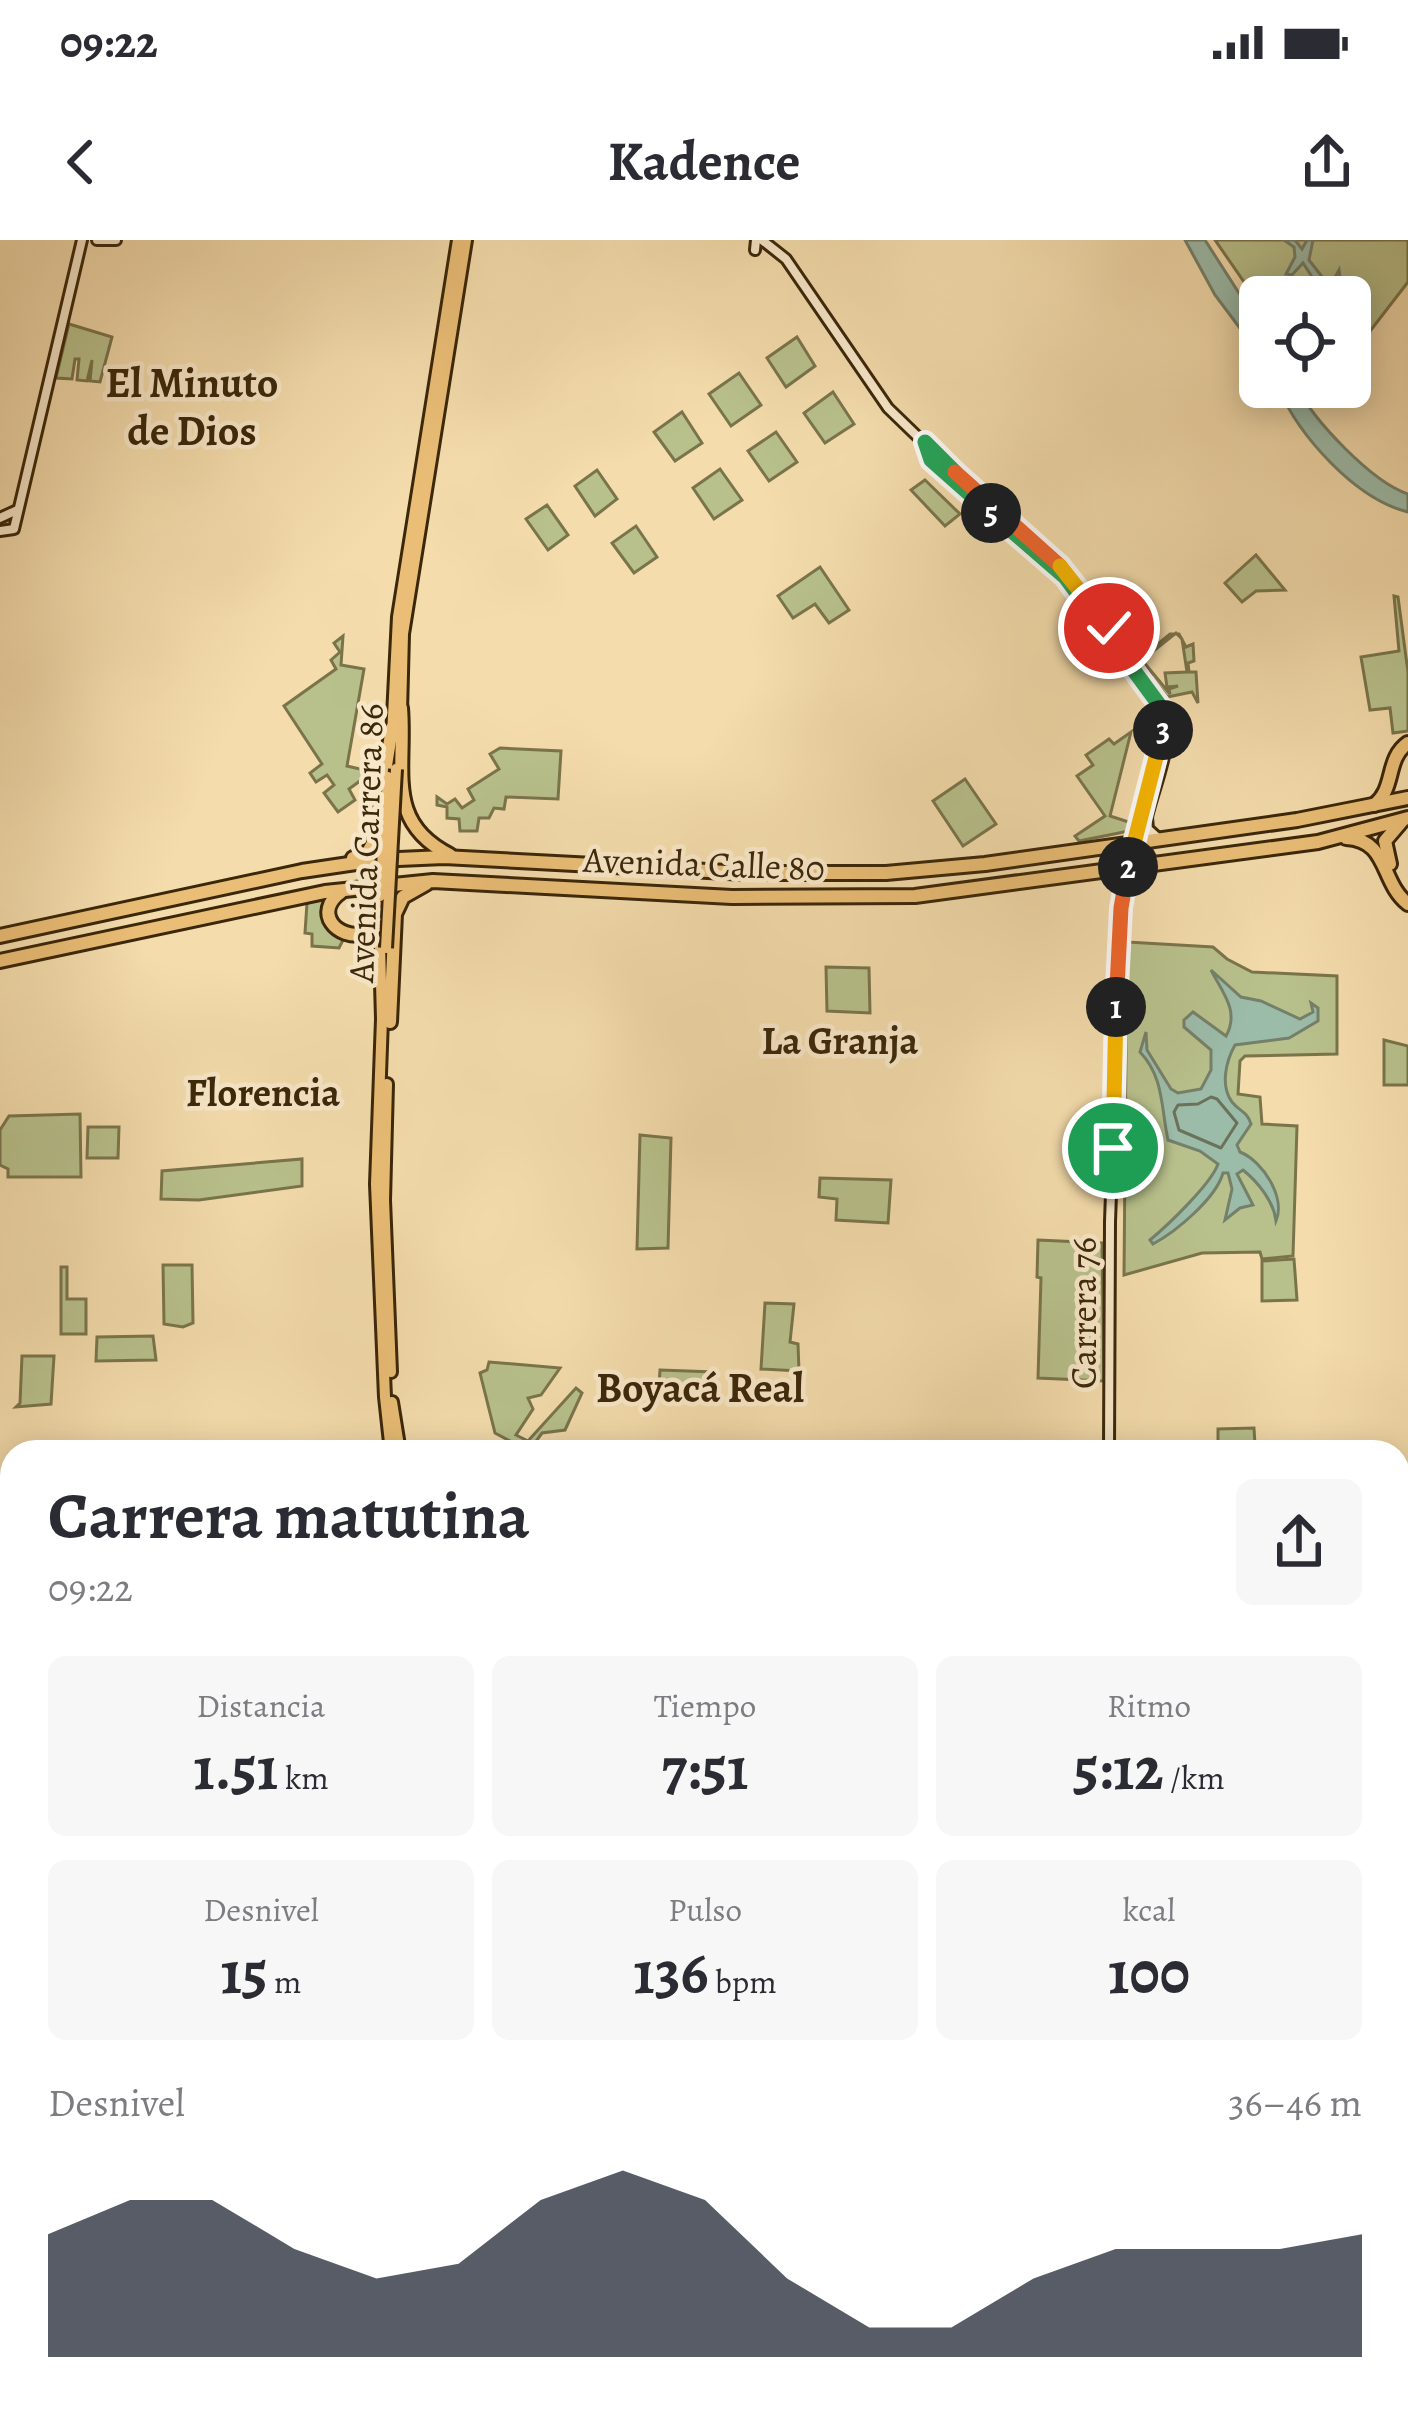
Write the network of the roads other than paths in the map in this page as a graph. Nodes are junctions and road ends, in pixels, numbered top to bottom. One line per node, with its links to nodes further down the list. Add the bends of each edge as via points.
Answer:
1 (82, 240): 7 (main road)
2 (97, 240): 3 (main road)
3 (116, 240)
4 (462, 240): 10 (main road, Avenida Carrera 86, via 405,619); 11 (main road, Avenida Carrera 86, via 398,617)
5 (759, 244): 6 (main road, via 778,253 888,408)
6 (925, 442): 19 (main road, Carrera 76, via 934,464 1065,577 1160,706 1163,729); 20 (main road, via 1070,576 1164,703 1168,728 1147,817)
7 (16, 510): 8 (main road); 9 (main road, via 14,529)
8 (0, 518)
9 (0, 531)
10 (401, 708): 14 (main road, Avenida Carrera 86); 21 (highway, via 404,810 425,839)
11 (392, 728): 14 (main road, Avenida Carrera 86); 22 (highway, via 372,846)
12 (1408, 742): 16 (highway)
13 (1408, 752): 15 (highway, via 1396,774)
14 (392, 768): 27 (main road, Avenida Carrera 86, bridge); 29 (main road, Avenida Carrera 86, bridge)
15 (1408, 795): 16 (highway, Avenida Calle 80)
16 (1372, 806): 20 (highway, Avenida Calle 80)
17 (1407, 818): 18 (highway, Avenida Calle 80); 26 (highway, via 1384,845)
18 (1339, 838): 23 (highway, Avenida Calle 80); 26 (highway, via 1368,841)
19 (1137, 839): 20 (highway, Avenida Calle 80); 21 (highway, Avenida Calle 80, via 860,874); 23 (main road); 23 (main road, Carrera 76)
20 (1160, 839)
21 (457, 857): 22 (highway, Avenida Calle 80)
22 (332, 865): 28 (highway, Avenida Calle 80)
23 (1140, 867): 24 (highway, Avenida Calle 80, via 867,898); 34 (main road, Carrera 76, via 1124,886 1119,938)
24 (433, 881): 25 (highway, Avenida Calle 80); 31 (highway, via 409,892 397,909)
25 (353, 887): 27 (highway, via 330,902 329,922 356,936); 30 (highway, Avenida Calle 80)
26 (1408, 900)
27 (377, 914): 29 (main road, Avenida Carrera 86, bridge)
28 (0, 936)
29 (382, 947): 31 (main road, Avenida Carrera 86); 32 (main road, Avenida Carrera 86, via 376,1174)
30 (0, 961)
31 (390, 1022): 33 (main road, Avenida Carrera 86, via 384,1200)
32 (389, 1440)
33 (394, 1440)
34 (1108, 1440)

